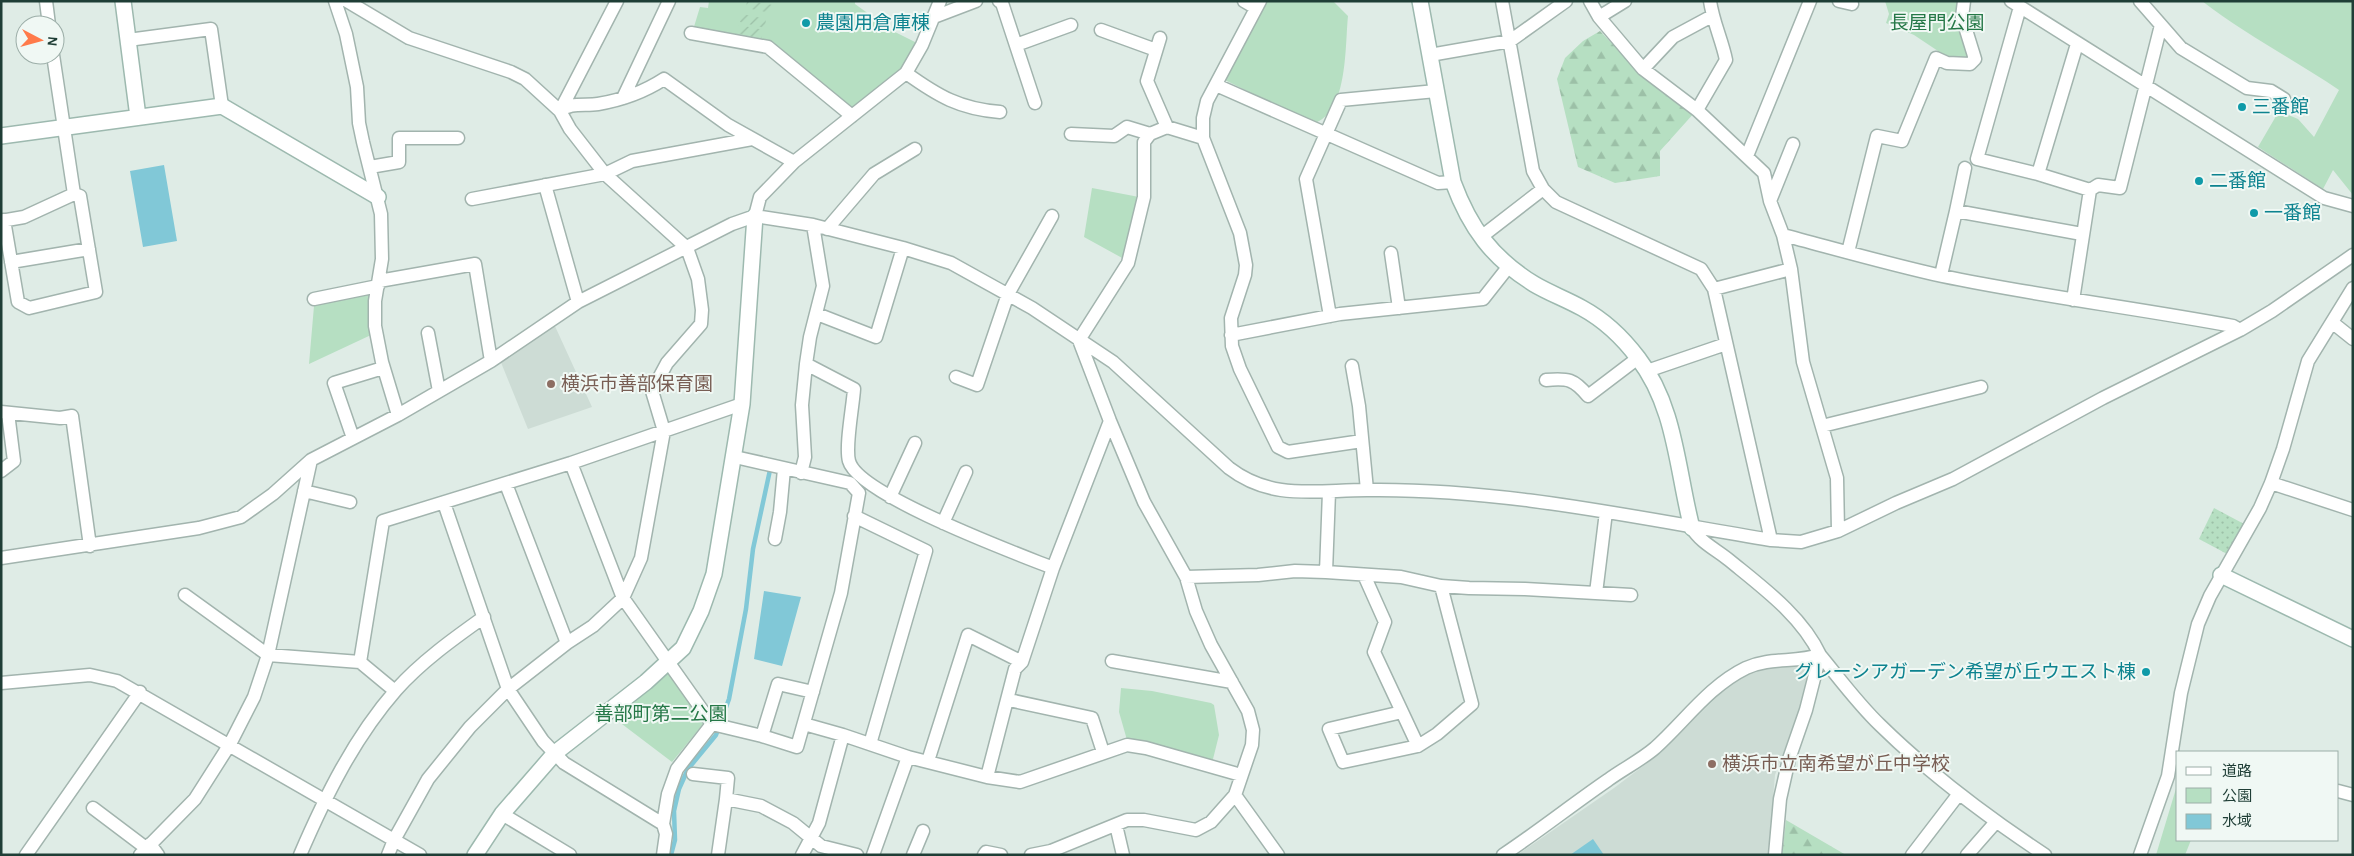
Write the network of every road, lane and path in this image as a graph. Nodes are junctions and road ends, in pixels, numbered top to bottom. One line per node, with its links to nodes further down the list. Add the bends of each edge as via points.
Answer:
1 (46, 1): 24 (street)
2 (123, 1): 32 (street)
3 (336, 1): 65 (street, via 350,52 357,87 359,123)
4 (347, 1): 48 (street, via 409,38 525,79)
5 (617, 1): 48 (street)
6 (670, 1): 43 (street)
7 (940, 1): 25 (street)
8 (976, 1): 25 (street)
9 (999, 1): 35 (street)
10 (1244, 1): 23 (street)
11 (1420, 1): 36 (street)
12 (1502, 1): 33 (street)
13 (1566, 1): 33 (street)
14 (1590, 1): 27 (street)
15 (1625, 1): 27 (street)
16 (1710, 1): 26 (street)
17 (1810, 1): 63 (street)
18 (1839, 1): 21 (street)
19 (1964, 1): 90 (street, via 1962,17 1975,59 1970,64 1947,63 1936,58 1902,141 1877,136)
20 (2140, 1): 29 (street)
21 (1852, 4)
22 (2015, 4): 34 (street); 68 (street, via 1978,160)
23 (1258, 5): 40 (street)
24 (48, 15)
25 (934, 16): 39 (street)
26 (1712, 16): 38 (street, via 1673,37); 47 (street, via 1726,60)
27 (1599, 17): 38 (street)
28 (1071, 25): 35 (street)
29 (2161, 25): 41 (street); 44 (street, via 2181,48 2247,88 2272,91)
30 (1101, 30): 52 (street, via 1158,44 1148,81)
31 (691, 33): 50 (street, via 768,47)
32 (128, 40): 46 (street, via 210,29); 51 (street)
33 (1510, 41): 36 (street); 71 (street, via 1533,171)
34 (2077, 44): 41 (street); 68 (street)
35 (1016, 45): 45 (street)
36 (1430, 55): 42 (street)
37 (54, 65): 53 (street)
38 (1643, 69): 47 (street)
39 (906, 73): 49 (street, via 952,103); 50 (street)
40 (1216, 85): 56 (street); 59 (street, via 1207,101)
41 (2146, 88): 72 (street, via 2120,188 2098,185); 77 (street, via 2324,198)
42 (1436, 90): 56 (street, via 1341,100); 69 (street)
43 (623, 98): 48 (street, via 566,106); 60 (street, via 646,92 664,79)
44 (2284, 99)
45 (1036, 103)
46 (222, 106): 51 (street); 74 (street)
47 (1697, 110): 63 (street)
48 (560, 111): 67 (street)
49 (1000, 112)
50 (852, 116): 64 (street)
51 (138, 117): 53 (street)
52 (1167, 126): 55 (street); 59 (street)
53 (63, 128): 57 (street); 73 (street)
54 (1071, 134): 55 (street, via 1114,136 1127,127)
55 (1150, 134): 112 (street, via 1144,142 1144,197 1128,263)
56 (1326, 134): 69 (street, via 1438,183); 106 (street, via 1306,179)
57 (1, 136)
58 (458, 138): 65 (street, via 399,138 399,162)
59 (1203, 138): 110 (street, via 1240,233 1246,265 1231,318)
60 (752, 139): 64 (street); 67 (street, via 632,161)
61 (1792, 144): 76 (street)
62 (915, 149): 83 (street, via 874,174)
63 (1748, 156): 76 (street, via 1764,173)
64 (794, 162): 79 (street, via 760,197)
65 (370, 167): 74 (street)
66 (1965, 168): 78 (street)
67 (605, 174): 70 (street); 88 (street)
68 (2038, 174): 72 (street)
69 (1453, 182): 86 (street, via 1462,207)
70 (545, 185): 75 (street); 103 (street)
71 (1543, 189): 86 (street); 99 (street, via 1556,202 1701,269)
72 (2090, 190): 84 (street)
73 (74, 194): 81 (street, via 24,217); 87 (street, via 80,196)
74 (378, 197): 97 (street, via 382,259)
75 (472, 199)
76 (1770, 201): 85 (street)
77 (2353, 206)
78 (1956, 211): 84 (street); 96 (street)
79 (755, 216): 82 (street); 88 (street); 123 (street)
80 (1052, 216): 100 (street)
81 (3, 221): 93 (street)
82 (813, 226): 83 (street); 105 (street, via 823,286)
83 (827, 229): 89 (street)
84 (2082, 234): 102 (street)
85 (1783, 235): 90 (street); 95 (street)
86 (1481, 237): 94 (street)
87 (89, 248): 93 (street); 93 (street, via 96,292 29,308 18,302)
88 (686, 248): 103 (street); 128 (street, via 698,279 701,324 667,363 652,391)
89 (903, 248): 100 (street, via 951,263); 105 (street, via 876,337)
90 (1848, 252): 96 (street)
91 (1391, 253): 104 (street)
92 (2353, 256): 108 (street)
93 (10, 262)
94 (1509, 266): 104 (street, via 1483,299); 116 (street, via 1535,285 1602,321)
95 (1791, 269): 99 (street); 127 (street, via 1804,362)
96 (1941, 275): 102 (street)
97 (378, 283): 101 (street); 114 (street, via 475,264); 118 (street, via 375,326)
98 (2353, 288): 107 (street)
99 (1714, 289): 113 (street)
100 (1008, 294): 112 (street); 119 (street, via 977,385)
101 (314, 299)
102 (2073, 300): 108 (street, via 2234,326)
103 (578, 302): 114 (street)
104 (1399, 308): 106 (street)
105 (817, 314): 115 (street)
106 (1330, 316): 110 (street)
107 (2333, 323): 111 (street); 139 (street, via 2308,361)
108 (2240, 330): 152 (street, via 2103,398 1953,479 1896,502)
109 (428, 333): 122 (street)
110 (1231, 335): 130 (street, via 1238,364 1278,447 1288,452)
111 (2353, 339)
112 (1079, 340): 126 (street); 143 (street, via 1113,362 1242,478 1259,486 1281,490)
113 (1726, 344): 116 (street); 154 (street)
114 (491, 361): 122 (street)
115 (806, 364): 138 (street, via 802,405 805,457); 144 (street, via 854,389 849,462 856,473)
116 (1643, 365): 120 (street, via 1588,396 1577,382); 151 (street, via 1668,418)
117 (1352, 366): 130 (street)
118 (383, 368): 125 (street); 129 (street, via 334,383)
119 (956, 377)
120 (1546, 380)
121 (1981, 387): 127 (street)
122 (439, 391): 125 (street)
123 (742, 404): 128 (street); 132 (street)
124 (5, 412): 136 (street, via 14,460); 155 (street, via 60,418 72,416)
125 (398, 415): 129 (street)
126 (1110, 421): 157 (street); 161 (street, via 1144,502)
127 (1822, 426): 152 (street, via 1837,478)
128 (664, 431): 134 (street); 166 (street, via 641,558)
129 (353, 438): 133 (street)
130 (1362, 441): 141 (street)
131 (915, 443): 144 (street)
132 (734, 457): 135 (street); 174 (street, via 714,574 701,612 686,640)
133 (311, 460): 142 (street); 155 (street, via 241,517 199,528)
134 (571, 464): 140 (street); 166 (street)
135 (784, 469): 138 (street); 153 (street)
136 (1, 471)
137 (966, 472): 150 (street)
138 (801, 473): 149 (street, via 850,483 859,493)
139 (2271, 483): 147 (street); 160 (street)
140 (506, 484): 146 (street); 169 (street)
141 (1367, 490): 143 (street); 148 (street, via 1451,492)
142 (304, 491): 145 (street); 170 (street)
143 (1329, 492): 158 (street)
144 (890, 497): 150 (street)
145 (350, 502)
146 (444, 503): 167 (street); 173 (street, via 383,521)
147 (2353, 510)
148 (1606, 512): 151 (street); 163 (street)
149 (854, 516): 181 (street, via 841,593); 189 (street, via 926,551)
150 (943, 523): 157 (street)
151 (1692, 528): 154 (street); 171 (street, via 1696,536 1781,605 1809,636)
152 (1838, 531): 154 (street, via 1801,542)
153 (775, 539)
154 (1771, 540)
155 (90, 546): 156 (street)
156 (1, 558)
157 (1053, 568): 175 (street)
158 (1326, 572): 159 (street); 161 (street)
159 (1364, 575): 162 (street, via 1401,577); 183 (street, via 1385,622 1374,652)
160 (2221, 575): 168 (street); 191 (street, via 2198,624 2188,656)
161 (1186, 577): 176 (street, via 1210,644)
162 (1441, 586): 163 (street); 190 (street, via 1472,704)
163 (1596, 593): 165 (street)
164 (185, 595): 170 (street)
165 (1631, 595)
166 (623, 598): 169 (street, via 593,626); 174 (street)
167 (484, 617): 178 (street); 179 (street, via 450,641)
168 (2353, 639)
169 (567, 643): 178 (street)
170 (268, 655): 173 (street); 188 (street, via 254,697)
171 (1820, 655): 202 (street, via 1879,724); 233 (street, via 1807,659 1772,660 1748,667 1725,680 1654,748); 234 (street, via 1787,767 1780,799)
172 (1112, 661): 176 (street)
173 (360, 662): 179 (street)
174 (668, 662): 184 (street); 194 (street)
175 (1022, 662): 182 (street, via 1015,669); 196 (street, via 968,635)
176 (1232, 682): 198 (street, via 1248,711 1253,730 1252,745)
177 (1, 683): 180 (street, via 90,675 118,681)
178 (508, 689): 194 (street); 214 (street, via 470,727 428,779)
179 (395, 691): 206 (street, via 357,742)
180 (140, 692): 188 (street); 216 (street)
181 (813, 692): 185 (street); 187 (street, via 778,684)
182 (1008, 700): 192 (street, via 1092,718); 200 (street)
183 (1402, 712): 190 (street); 190 (street, via 1329,729 1343,762)
184 (712, 724): 187 (street); 210 (street, via 678,769 668,794)
185 (804, 724): 186 (street); 187 (street, via 797,747)
186 (843, 734): 189 (street); 213 (street, via 819,822)
187 (762, 736)
188 (230, 744): 206 (street); 215 (street, via 194,799)
189 (870, 744): 195 (street)
190 (1418, 746)
191 (2176, 751)
192 (1103, 752): 198 (street, via 1127,745 1136,746); 200 (street, via 1020,782)
193 (2176, 752): 199 (street)
194 (555, 754): 208 (street); 210 (street, via 564,763)
195 (908, 757): 196 (street); 226 (street)
196 (928, 761): 200 (street)
197 (693, 774): 205 (street, via 728,778)
198 (1241, 775): 203 (street)
199 (2173, 776): 238 (street)
200 (987, 777)
201 (2339, 791): 204 (street)
202 (1955, 792): 209 (street); 235 (street)
203 (1235, 795): 211 (street, via 1211,822 1196,830 1144,820 1128,820); 232 (street)
204 (2353, 795)
205 (726, 799): 213 (street, via 761,806); 223 (street)
206 (324, 801): 214 (street); 217 (street)
207 (93, 808): 215 (street)
208 (502, 814): 220 (street); 221 (street)
209 (1996, 823): 236 (street); 237 (street)
210 (663, 824): 222 (street, via 666,834)
211 (1116, 825): 230 (street, via 1051,851); 231 (street)
212 (923, 831): 227 (street)
213 (810, 836): 224 (street); 225 (street, via 821,846)
214 (394, 840): 218 (street); 219 (street)
215 (148, 851)
216 (26, 855)
217 (300, 855)
218 (388, 855)
219 (420, 855)
220 (475, 855)
221 (570, 855)
222 (663, 855)
223 (718, 855)
224 (802, 855)
225 (858, 855)
226 (873, 855)
227 (913, 855)
228 (984, 855): 229 (street, via 986,852)
229 (1002, 855)
230 (1031, 855)
231 (1123, 855)
232 (1278, 855)
233 (1503, 855)
234 (1775, 855)
235 (1912, 855)
236 (1967, 855)
237 (2045, 855)
238 (2140, 855)

